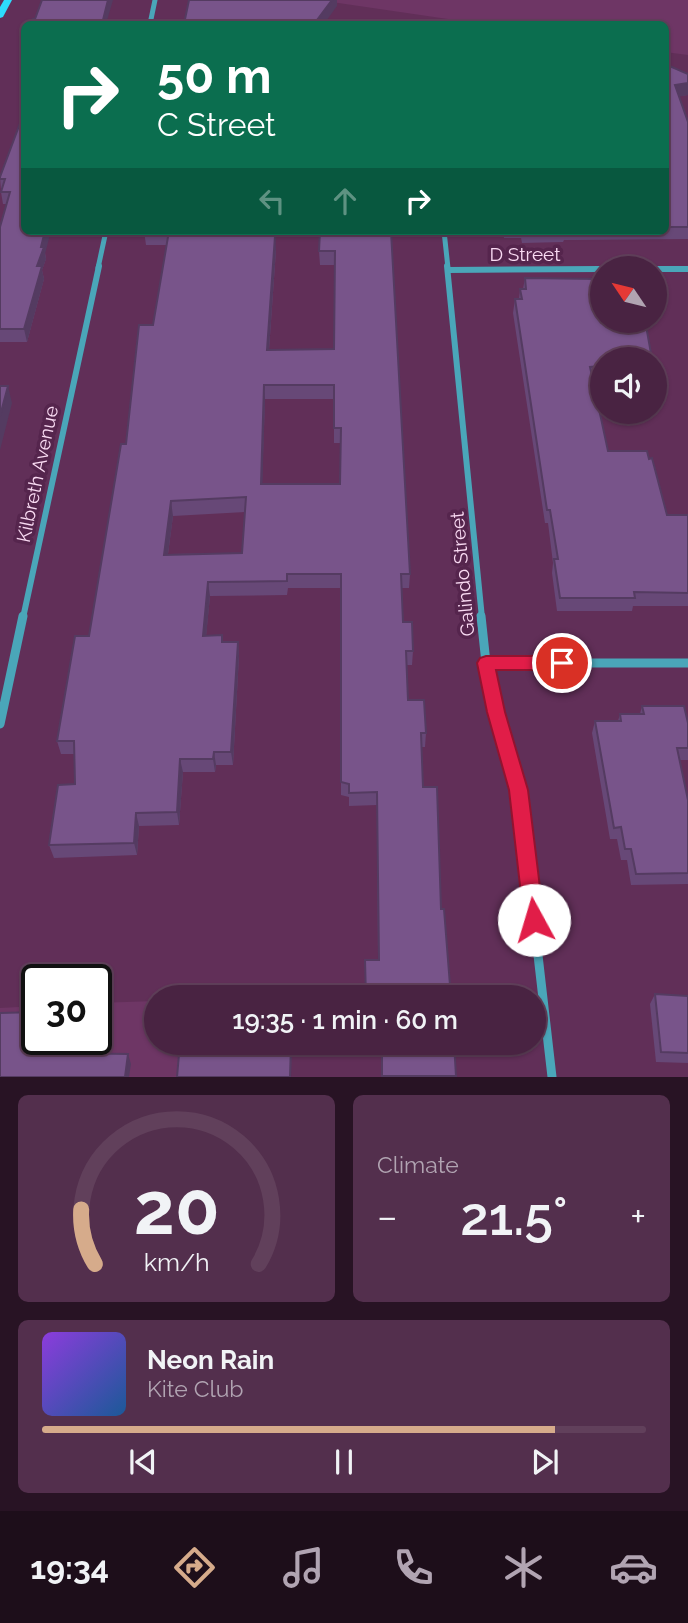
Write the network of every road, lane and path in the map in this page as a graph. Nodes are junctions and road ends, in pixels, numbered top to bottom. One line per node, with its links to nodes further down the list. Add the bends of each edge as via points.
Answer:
1 (8, 0): 3 (main road)
2 (155, 0): 4 (street)
3 (0, 15)
4 (151, 21)
5 (105, 235): 13 (street, Kilbreth Avenue)
6 (444, 235): 7 (street, Galindo Street)
7 (448, 270): 8 (street, D Street); 11 (street, Galindo Street)
8 (590, 270)
9 (667, 270): 10 (street)
10 (688, 270)
11 (486, 663): 12 (street); 14 (street, Galindo Street, via 519,790)
12 (688, 663)
13 (0, 723)
14 (552, 1077)

